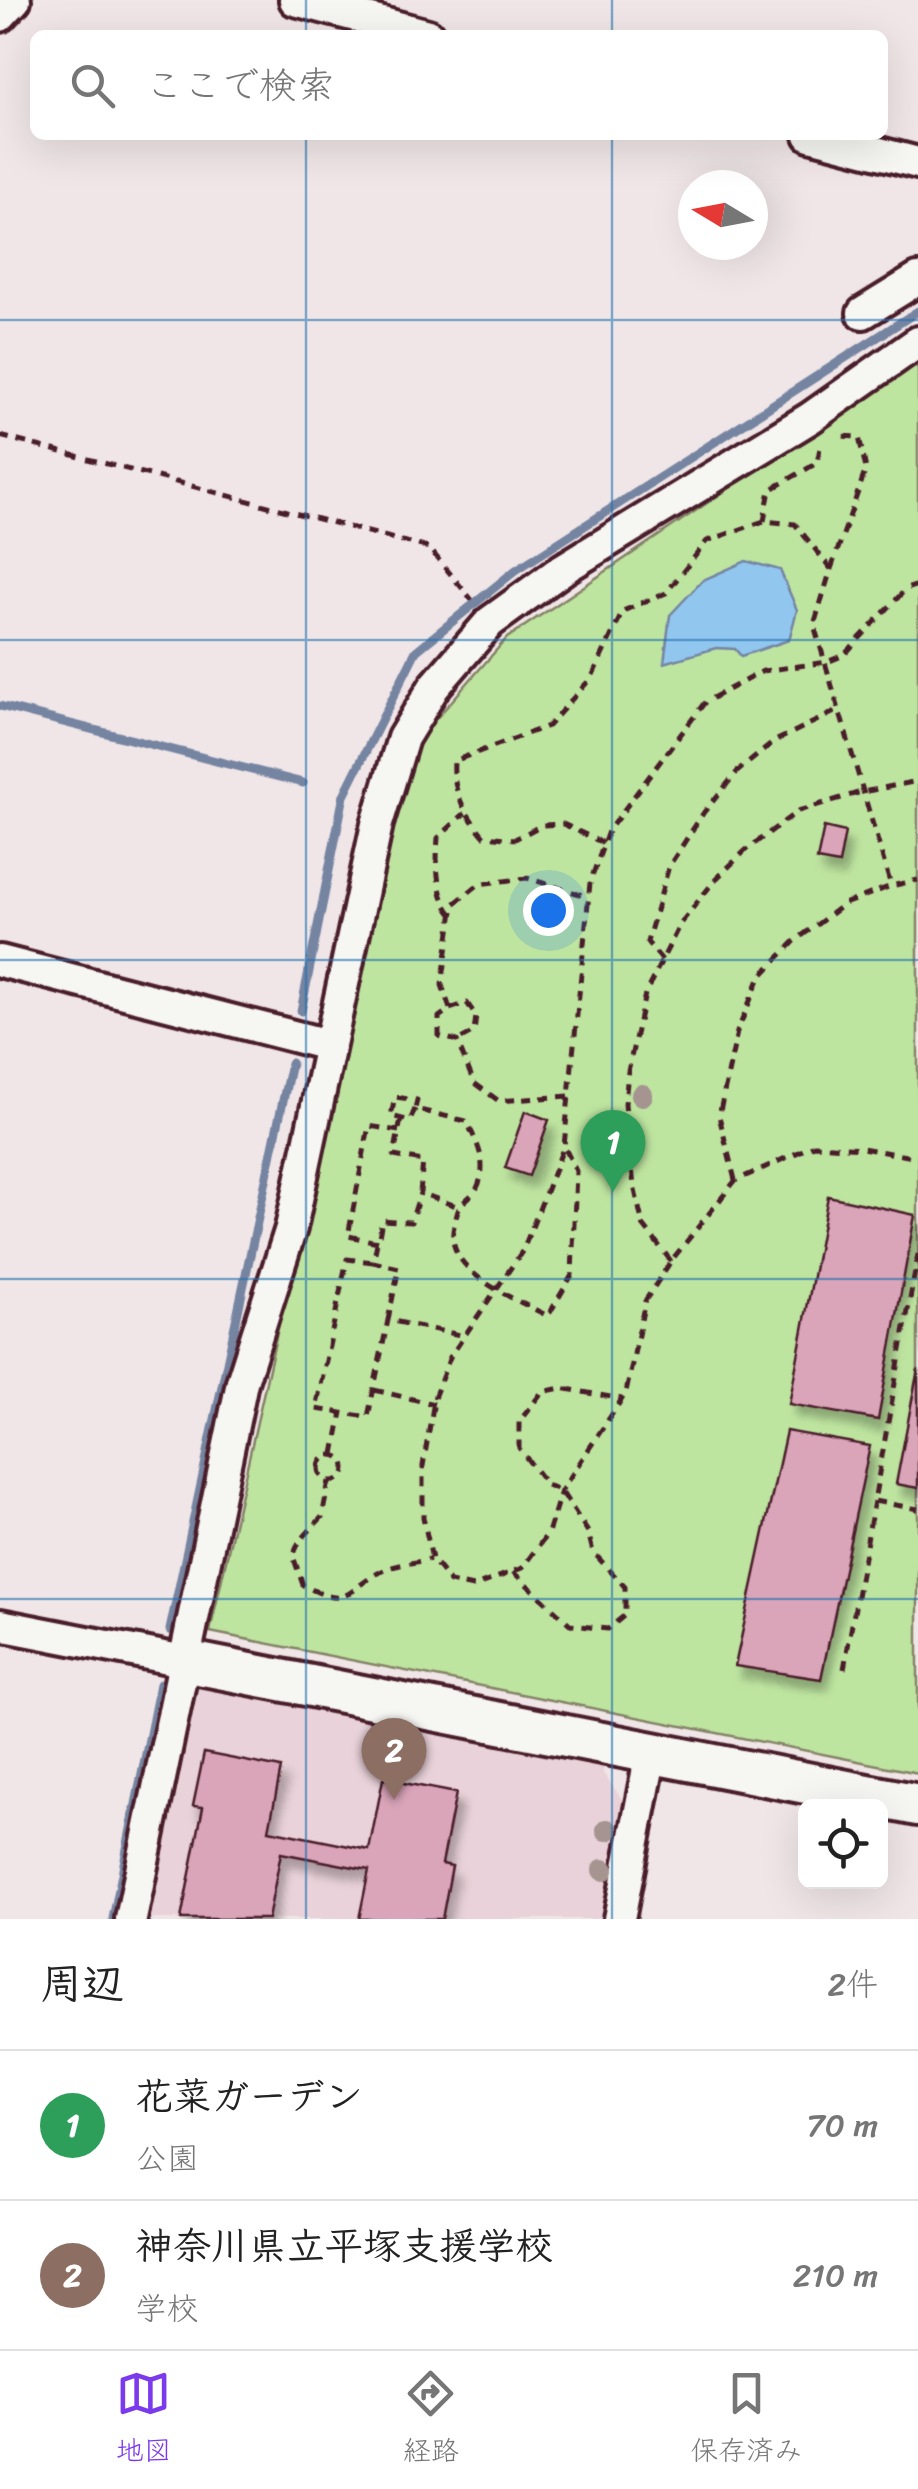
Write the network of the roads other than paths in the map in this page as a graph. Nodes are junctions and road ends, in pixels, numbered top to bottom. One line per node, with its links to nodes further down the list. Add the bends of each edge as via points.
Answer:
1 (16, 0): 3 (street)
2 (295, 0): 4 (street)
3 (0, 16)
4 (409, 30)
5 (829, 140): 6 (street)
6 (918, 163)
7 (917, 280): 8 (street)
8 (863, 313)
9 (918, 342): 11 (street, via 810,418 563,569 490,622 434,687 403,738 377,824)
10 (0, 961): 11 (street)
11 (328, 1045): 13 (street, via 291,1228 242,1382)
12 (0, 1625): 13 (street)
13 (184, 1660): 14 (street); 16 (street)
14 (651, 1753): 15 (street); 17 (street)
15 (918, 1805)
16 (131, 1919)
17 (618, 1919)

